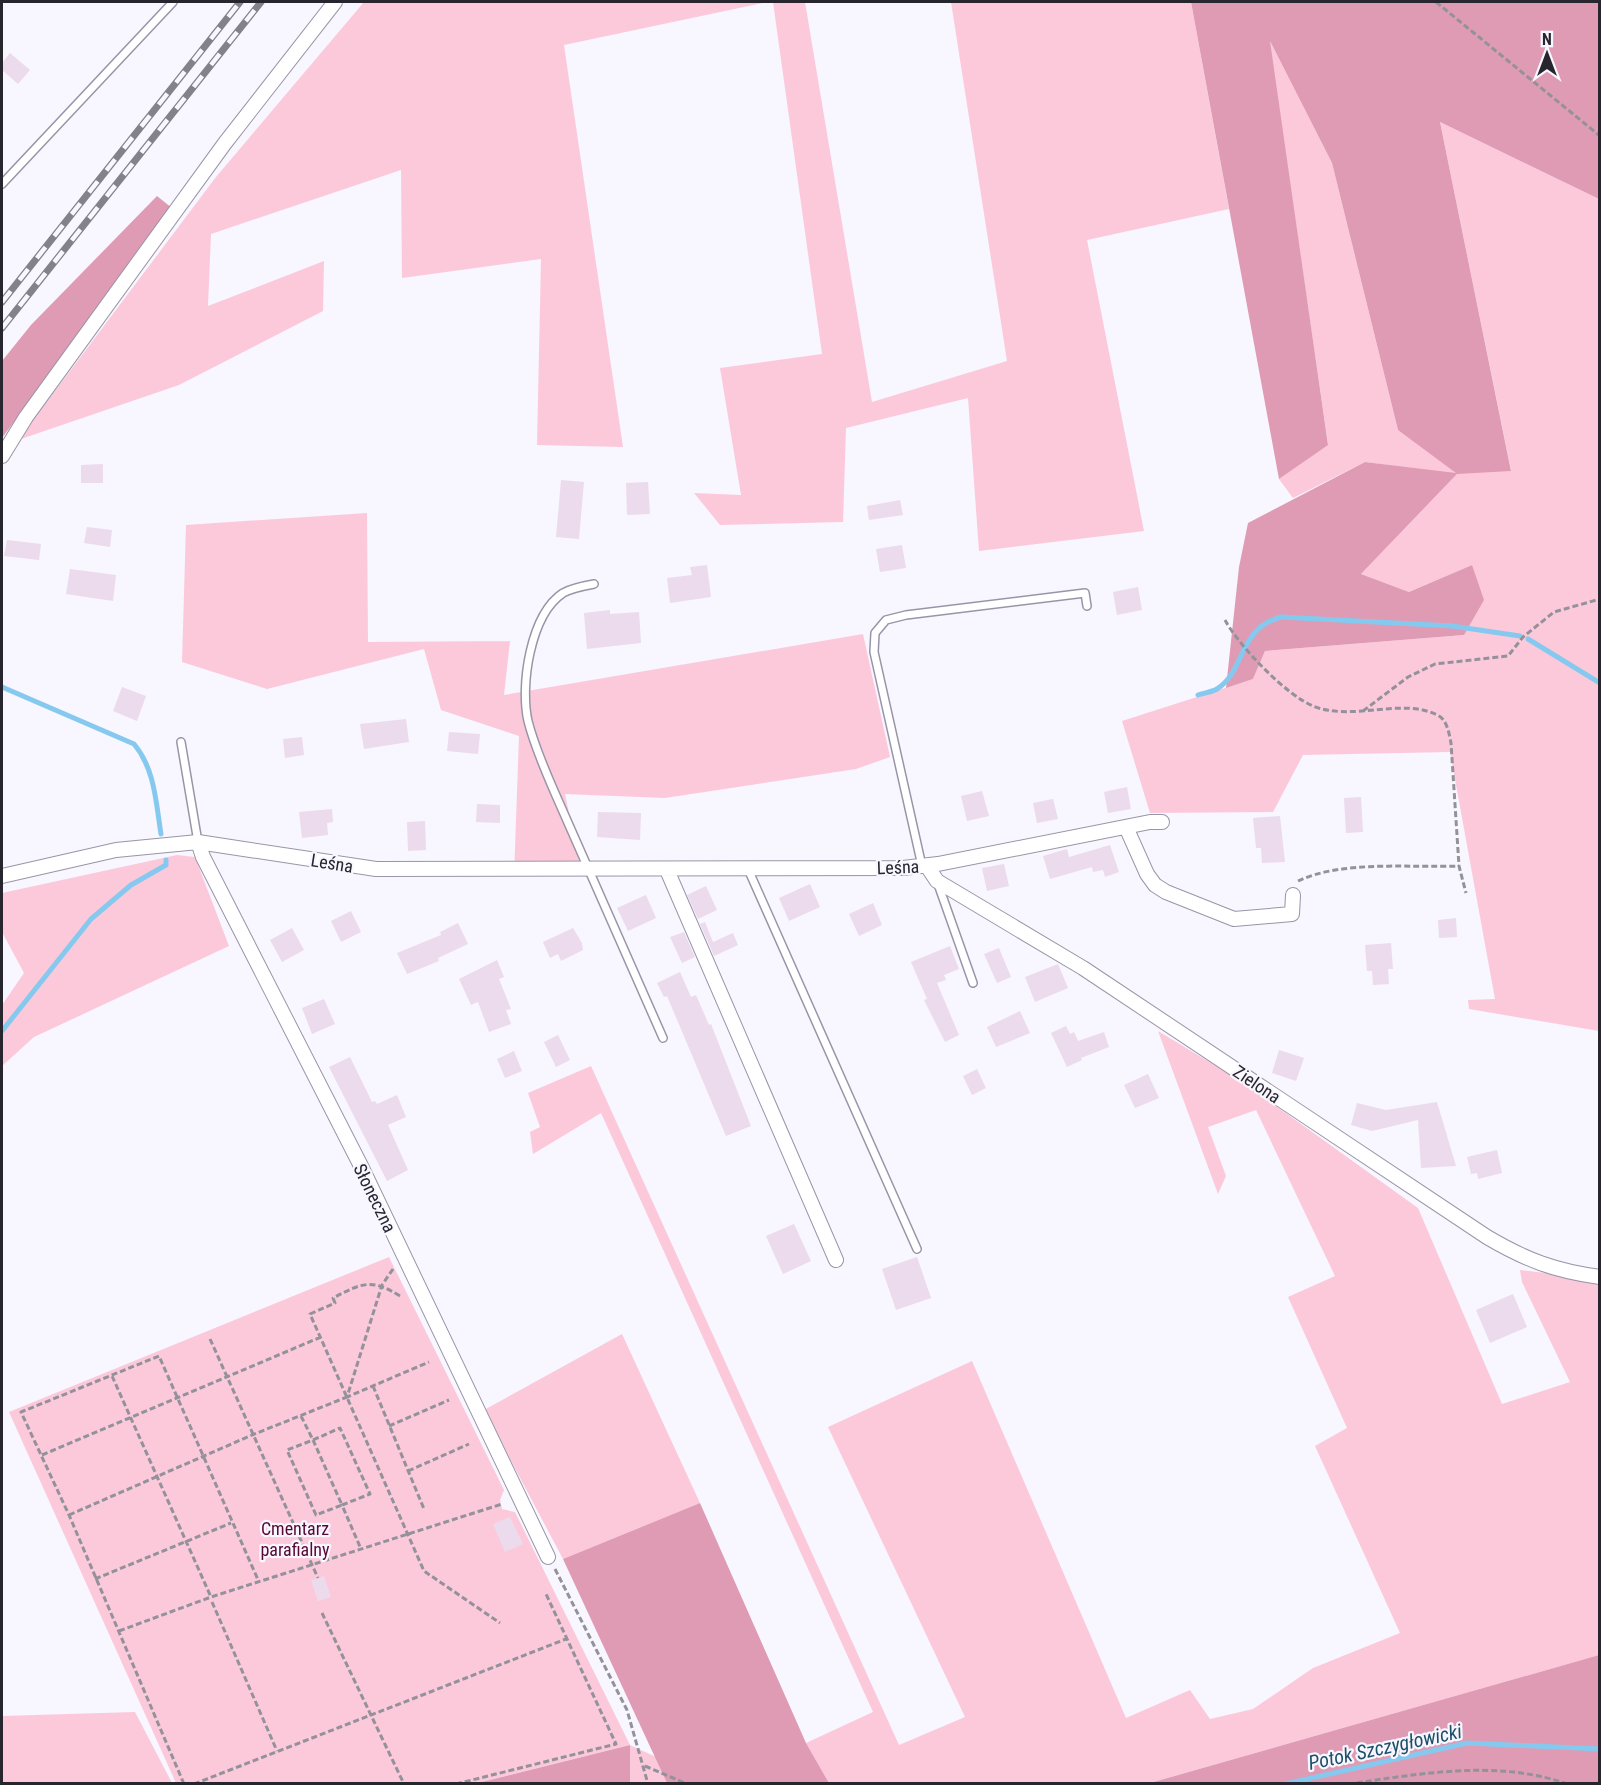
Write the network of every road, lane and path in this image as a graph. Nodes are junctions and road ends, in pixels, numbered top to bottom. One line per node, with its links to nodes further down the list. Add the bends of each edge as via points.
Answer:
1 (173, 2): 5 (lane)
2 (335, 2): 6 (street, via 225,143)
3 (1436, 2): 4 (path)
4 (1599, 136)
5 (2, 184)
6 (3, 453)
7 (594, 584): 19 (lane, via 562,594 544,613 532,645 526,701 538,752)
8 (1599, 599): 11 (path, via 1554,612 1508,656 1435,664 1408,677)
9 (1087, 606): 16 (lane, via 1085,593 906,615 886,620 875,633 874,652)
10 (1225, 620): 11 (path, via 1246,652 1312,706 1334,712)
11 (1361, 712): 17 (path, via 1411,709 1438,715 1446,723 1455,773)
12 (182, 742): 15 (lane)
13 (1162, 822): 14 (street, Leśna)
14 (1126, 827): 16 (street, Leśna); 23 (street, via 1155,885 1228,918 1245,920 1292,914)
15 (198, 842): 19 (street, Leśna, via 358,868); 21 (street, Leśna, via 116,850); 60 (street, Słoneczna, via 370,1185)
16 (924, 866): 18 (street, Leśna); 22 (street, Zielona)
17 (1459, 866): 23 (path, via 1339,868 1315,873); 24 (path)
18 (748, 869): 20 (street, Leśna); 27 (lane)
19 (588, 870): 20 (street, Leśna); 26 (lane)
20 (667, 870): 28 (street)
21 (2, 876)
22 (937, 881): 25 (lane); 30 (street, Zielona, via 1083,968 1487,1237 1531,1261)
23 (1295, 888)
24 (1466, 893)
25 (973, 983)
26 (663, 1038)
27 (917, 1249)
28 (836, 1260)
29 (394, 1268): 31 (path)
30 (1599, 1277)
31 (382, 1285): 32 (path); 33 (path, via 361,1283 333,1298 335,1303 310,1314); 40 (path)
32 (400, 1296)
33 (321, 1337): 37 (path); 40 (path)
34 (210, 1339): 37 (path)
35 (429, 1362): 38 (path)
36 (112, 1376): 39 (path, via 159,1356); 43 (path); 48 (path, via 21,1412)
37 (226, 1377): 39 (path); 45 (path)
38 (373, 1386): 40 (path); 44 (path)
39 (178, 1397): 43 (path); 49 (path)
40 (348, 1397): 42 (path); 57 (path)
41 (449, 1400): 44 (path)
42 (301, 1416): 45 (path); 46 (path)
43 (130, 1417): 48 (path); 51 (path)
44 (389, 1426): 50 (path)
45 (252, 1435): 49 (path); 61 (path)
46 (313, 1440): 53 (path); 53 (path, via 286,1450 316,1515); 53 (path, via 340,1428 370,1494)
47 (469, 1444): 50 (path)
48 (42, 1455): 55 (path)
49 (203, 1456): 51 (path); 56 (path)
50 (408, 1471): 54 (path)
51 (156, 1477): 55 (path); 58 (path)
52 (501, 1504): 57 (path)
53 (342, 1505): 59 (path)
54 (424, 1509)
55 (69, 1515): 63 (path)
56 (231, 1523): 58 (path); 64 (path)
57 (408, 1534): 59 (path); 68 (path, via 424,1571)
58 (186, 1542): 63 (path); 66 (path)
59 (361, 1549): 61 (path)
60 (548, 1557): 73 (path, via 627,1710)
61 (311, 1566): 62 (path); 64 (path)
62 (318, 1578)
63 (95, 1579): 69 (path)
64 (259, 1582): 66 (path)
65 (546, 1594): 70 (path)
66 (212, 1600): 69 (path); 72 (path)
67 (322, 1613): 71 (path)
68 (500, 1623)
69 (119, 1631): 74 (path)
70 (566, 1640): 71 (path); 77 (path, via 616,1744)
71 (371, 1715): 72 (path); 76 (path)
72 (277, 1751): 75 (path)
73 (645, 1766): 78 (path); 79 (path)
74 (184, 1784)
75 (194, 1784)
76 (404, 1784)
77 (456, 1784)
78 (648, 1784)
79 (687, 1784)
80 (1348, 1784): 81 (path, via 1474,1769 1540,1774)
81 (1567, 1784)

